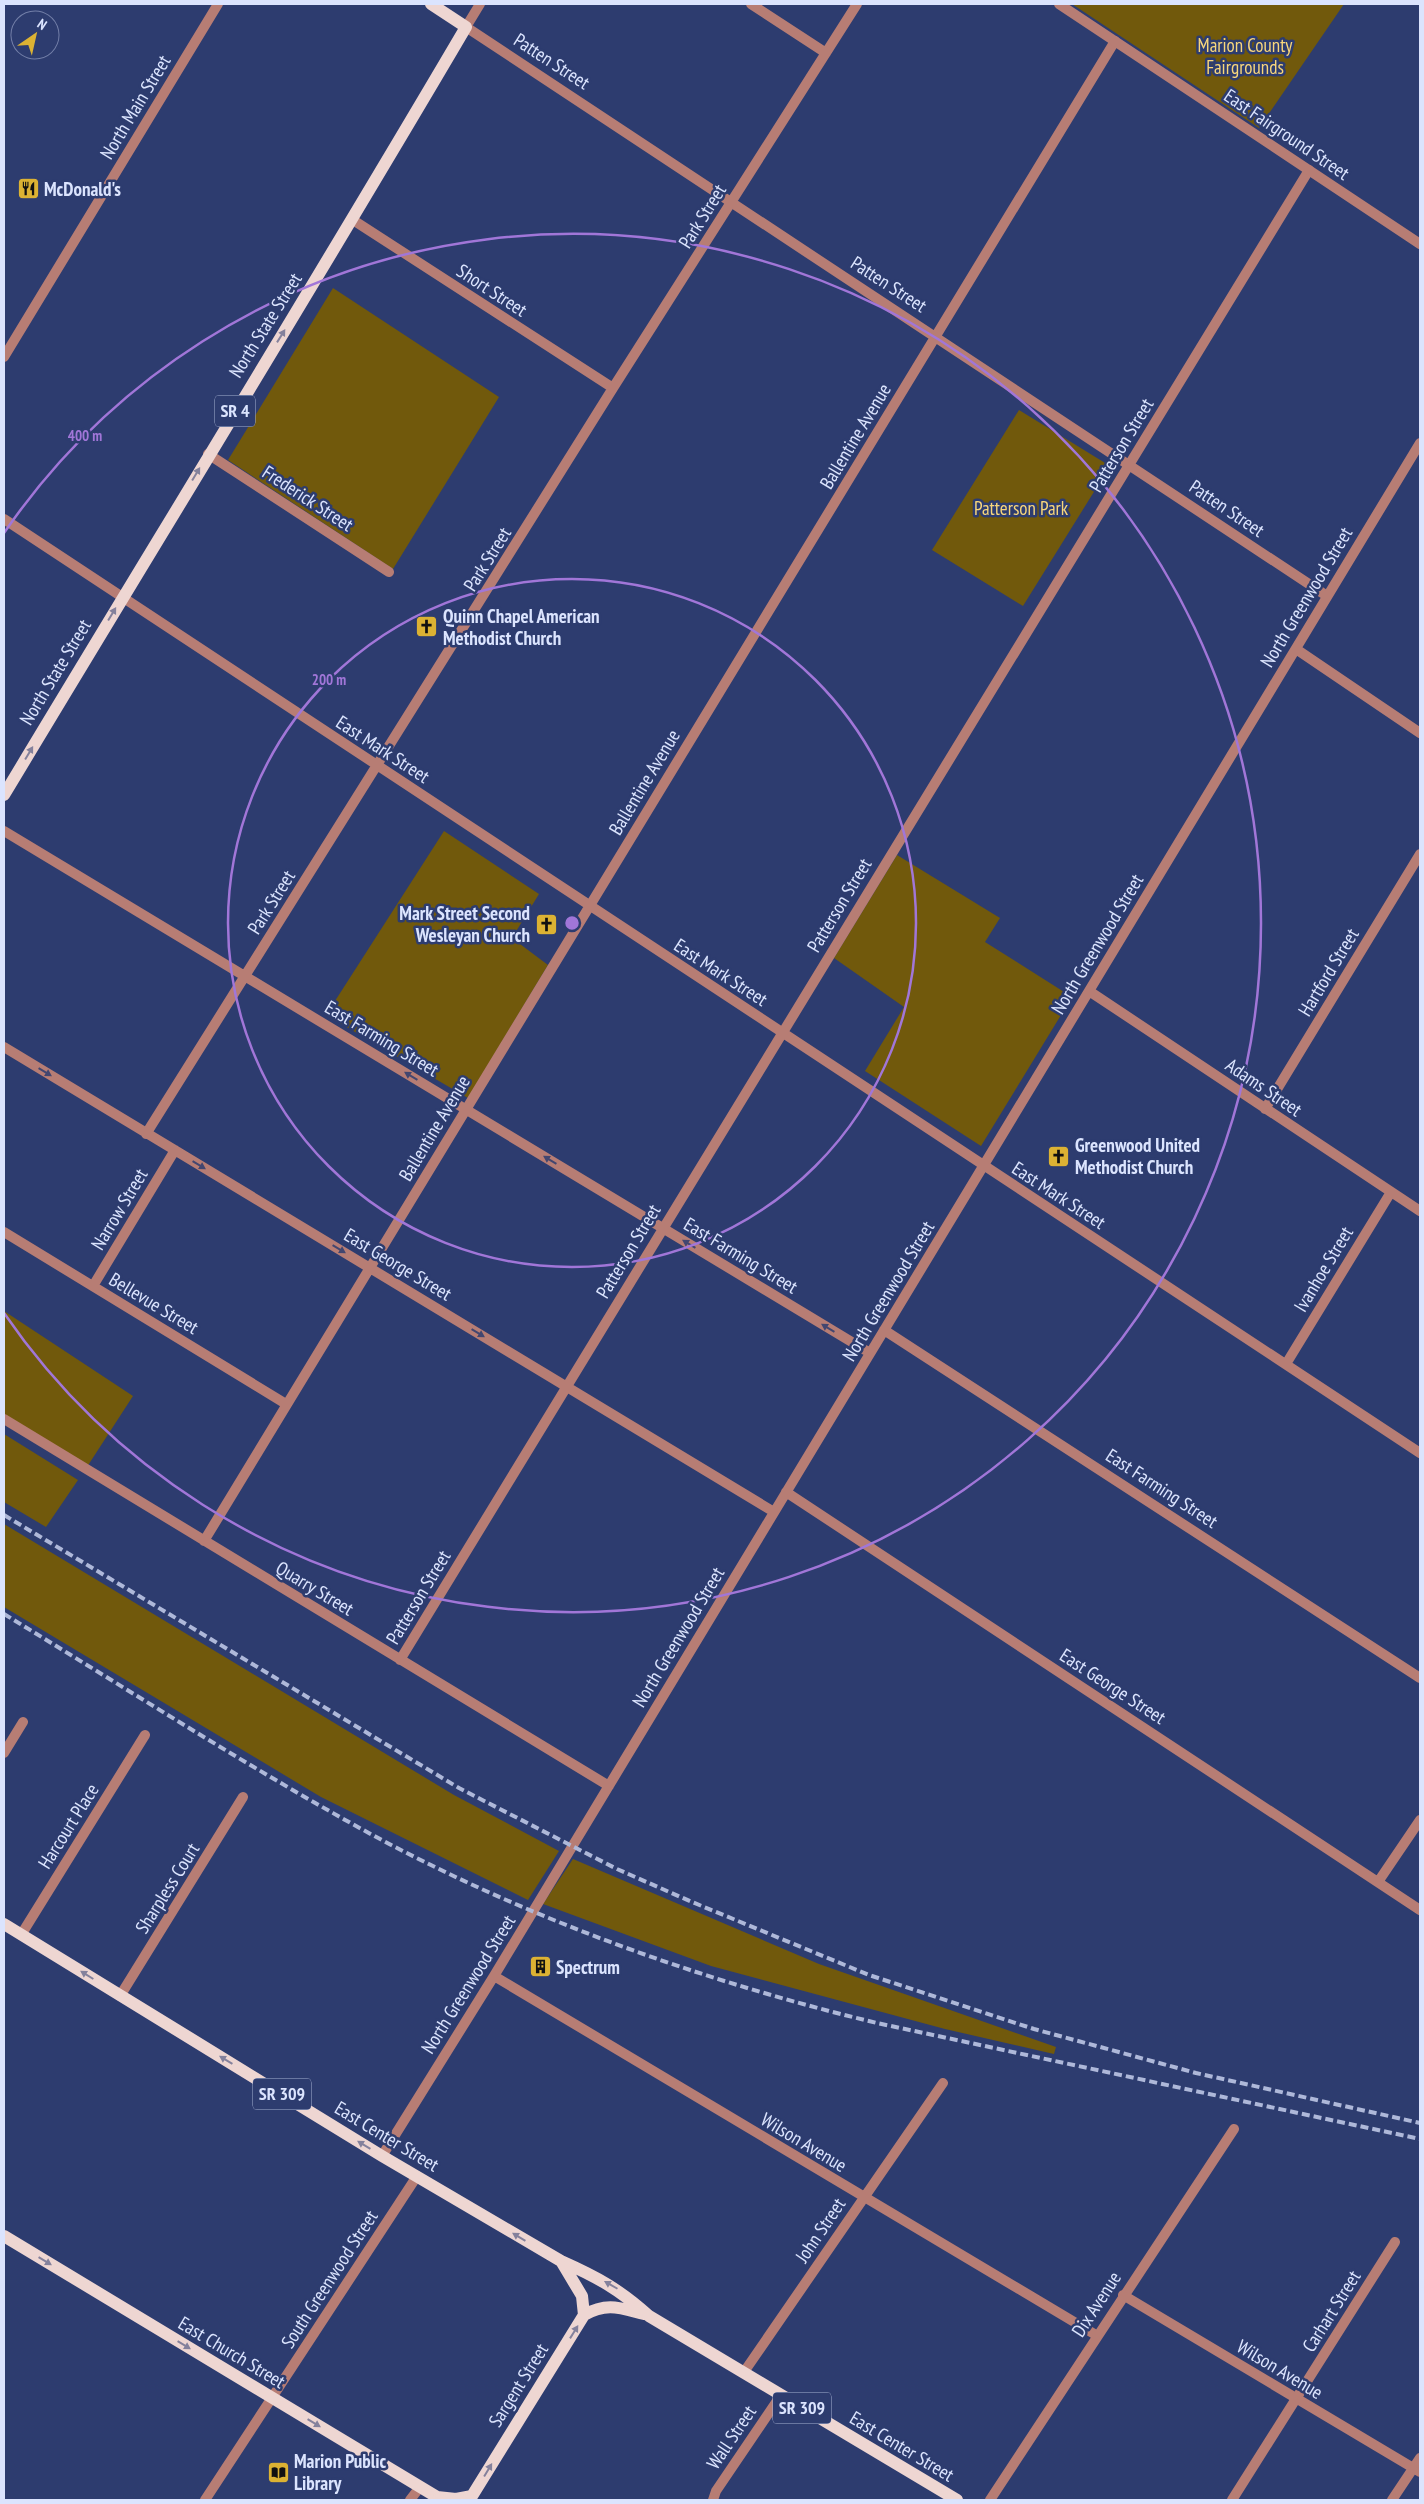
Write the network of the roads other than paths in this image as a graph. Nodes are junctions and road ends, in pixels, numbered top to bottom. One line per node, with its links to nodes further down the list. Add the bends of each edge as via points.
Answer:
1 (218, 4): 15 (street, North Main Street)
2 (431, 4): 7 (main road, Patten Street)
3 (480, 4): 7 (street, North State Street)
4 (751, 4): 9 (street)
5 (858, 4): 9 (street, Park Street)
6 (1059, 4): 8 (street, East Fairground Street)
7 (466, 27): 11 (street, Patten Street); 12 (main road, North State Street / SR 4)
8 (1115, 41): 10 (street, East Fairground Street); 14 (street, Ballentine Avenue)
9 (826, 53): 11 (street, Park Street)
10 (1309, 170): 13 (street, East Fairground Street); 19 (street, Patterson Street)
11 (732, 203): 14 (street, Patten Street); 16 (street, Park Street)
12 (352, 220): 16 (street, Short Street); 18 (main road, North State Street / SR 4, one-way to 12)
13 (1420, 244)
14 (935, 337): 19 (street, Patten Street); 30 (street, Ballentine Avenue)
15 (4, 357)
16 (614, 388): 26 (street, Park Street)
17 (1420, 442): 22 (street, North Greenwood Street)
18 (208, 454): 21 (street, Frederick Street); 23 (main road, North State Street / SR 4, one-way to 18)
19 (1128, 465): 22 (street, Patten Street); 33 (street, Patterson Street)
20 (4, 519): 23 (street, East Mark Street)
21 (389, 572)
22 (1327, 596): 24 (street, North Greenwood Street)
23 (122, 597): 26 (street, East Mark Street); 27 (main road, North State Street / SR 4, one-way to 23)
24 (1296, 649): 25 (street); 32 (street, North Greenwood Street)
25 (1420, 734)
26 (378, 766): 30 (street, East Mark Street); 31 (street, Park Street)
27 (4, 795)
28 (4, 831): 31 (street, East Farming Street)
29 (1420, 854): 36 (street, Hartford Street)
30 (589, 906): 33 (street, East Mark Street); 35 (street, Ballentine Avenue)
31 (245, 977): 35 (street, East Farming Street, one-way to 31); 37 (street, Park Street)
32 (1089, 991): 36 (street, Adams Street); 39 (street, North Greenwood Street)
33 (782, 1033): 39 (street, East Mark Street); 42 (street, Patterson Street)
34 (4, 1046): 37 (street, East George Street, one-way to 37)
35 (466, 1109): 42 (street, East Farming Street, one-way to 35); 44 (street, Ballentine Avenue)
36 (1265, 1110): 40 (street, Adams Street)
37 (146, 1134): 38 (street, East George Street)
38 (175, 1150): 44 (street, East George Street, one-way to 44); 45 (street, Narrow Street)
39 (983, 1166): 46 (street, North Greenwood Street); 48 (street, East Mark Street)
40 (1391, 1192): 41 (street, Adams Street); 48 (street, Ivanhoe Street)
41 (1420, 1212)
42 (663, 1228): 47 (street, East Farming Street, one-way to 42); 49 (street, Patterson Street)
43 (4, 1232): 45 (street, Bellevue Street)
44 (370, 1267): 49 (street, East George Street, one-way to 49); 50 (street, Ballentine Avenue)
45 (92, 1286): 50 (street, Bellevue Street)
46 (884, 1330): 47 (street, North Greenwood Street); 57 (street, East Farming Street)
47 (870, 1353): 53 (street, North Greenwood Street)
48 (1286, 1364): 52 (street, East Mark Street)
49 (566, 1386): 54 (street, East George Street); 56 (street, Patterson Street)
50 (286, 1404): 55 (street, Ballentine Avenue)
51 (4, 1419): 55 (street, Quarry Street)
52 (1420, 1454)
53 (786, 1492): 54 (street, North Greenwood Street); 64 (street, East George Street)
54 (774, 1512): 61 (street, North Greenwood Street)
55 (204, 1540): 56 (street, Quarry Street)
56 (400, 1660): 61 (street, Quarry Street)
57 (1420, 1678)
58 (23, 1722): 60 (street)
59 (144, 1736): 67 (street, Harcourt Place)
60 (4, 1753)
61 (609, 1786): 68 (street, North Greenwood Street)
62 (243, 1797): 69 (street, Sharpless Court)
63 (1420, 1820): 64 (street)
64 (1378, 1882): 65 (street, East George Street)
65 (1420, 1910)
66 (4, 1924): 67 (main road, East Center Street / SR 309)
67 (21, 1935): 69 (main road, East Center Street / SR 309, one-way to 67)
68 (494, 1976): 72 (street, North Greenwood Street); 74 (street, Wilson Avenue)
69 (120, 1996): 72 (main road, East Center Street / SR 309, one-way to 69)
70 (943, 2083): 74 (street, John Street)
71 (1234, 2129): 78 (street, Dix Avenue)
72 (382, 2156): 73 (main road, East Center Street / SR 309)
73 (417, 2176): 77 (main road, East Center Street / SR 309, one-way to 73); 84 (street, South Greenwood Street)
74 (863, 2198): 81 (street, Wilson Avenue); 82 (street, John Street)
75 (4, 2236): 84 (main road, East Church Street, one-way to 84)
76 (1395, 2242): 85 (street, Carhart Street)
77 (561, 2261): 79 (main road, SR 309, via 582,2296); 80 (main road, East Center Street / SR 309, one-way to 77, via 622,2292)
78 (1123, 2295): 81 (street, Dix Avenue); 85 (street, Wilson Avenue)
79 (584, 2315): 80 (main road, East Center Street / SR 309, via 598,2307 617,2307); 89 (main road, Sargent Street, one-way to 79)
80 (649, 2316): 82 (main road, East Center Street / SR 309)
81 (1096, 2335): 95 (street, Dix Avenue)
82 (744, 2372): 83 (main road, East Center Street / SR 309)
83 (781, 2395): 93 (street, Wall Street); 94 (main road, East Center Street / SR 309)
84 (272, 2398): 88 (main road, East Church Street, one-way to 88); 91 (street, South Greenwood Street)
85 (1297, 2400): 87 (street, Wilson Avenue); 96 (street, Carhart Street)
86 (1420, 2458): 87 (street)
87 (1417, 2470): 97 (street)
88 (420, 2487): 90 (main road, East Church Street); 92 (street)
89 (472, 2498): 90 (main road, Sargent Street)
90 (439, 2499)
91 (205, 2500)
92 (410, 2500)
93 (713, 2500)
94 (957, 2500)
95 (990, 2500)
96 (1232, 2500)
97 (1392, 2500)

